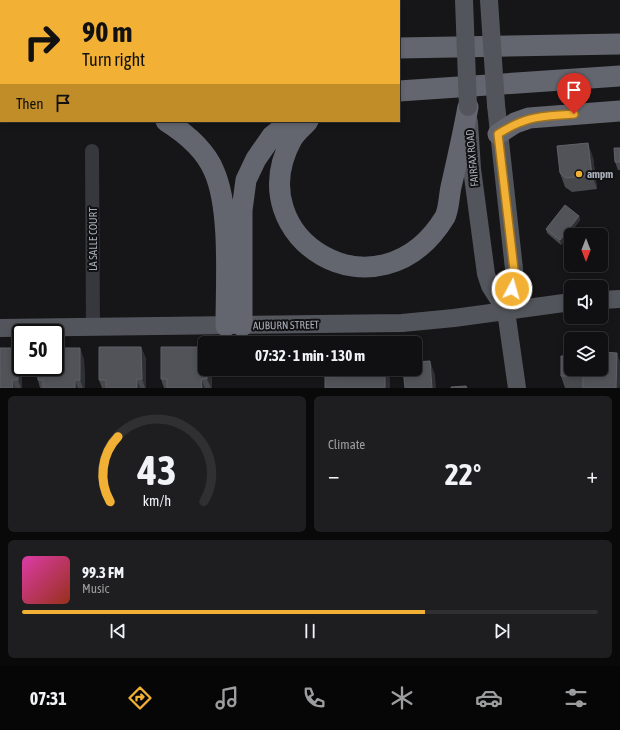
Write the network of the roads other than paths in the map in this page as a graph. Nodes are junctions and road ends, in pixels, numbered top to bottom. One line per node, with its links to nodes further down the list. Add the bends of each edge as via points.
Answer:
1 (464, 0): 7 (main road, FAIRFAX ROAD, bridge)
2 (489, 0): 12 (main road, FAIRFAX ROAD, bridge)
3 (620, 44): 4 (highway)
4 (400, 48)
5 (620, 76): 6 (highway)
6 (400, 91)
7 (468, 108): 11 (highway, via 445,216 422,246 397,262 373,266 349,266 324,258 304,241 290,223 282,200 279,175 282,160 293,138); 17 (main road, FAIRFAX ROAD, via 472,169 486,274 490,286)
8 (620, 111): 12 (highway, via 529,118)
9 (168, 122): 18 (highway, via 198,146 214,170 222,194)
10 (290, 122): 18 (highway, via 272,136 256,159 246,180)
11 (307, 122)
12 (498, 134): 17 (main road, FAIRFAX ROAD, via 515,278)
13 (92, 151): 19 (street, LA SALLE COURT)
14 (620, 299): 15 (main road)
15 (608, 300)
16 (564, 303): 17 (main road, AUBURN STREET)
17 (506, 311): 18 (main road, AUBURN STREET, via 402,323); 21 (main road, FAIRFAX ROAD)
18 (234, 326): 19 (main road, AUBURN STREET)
19 (93, 327): 20 (main road, AUBURN STREET)
20 (0, 328)
21 (517, 388)

